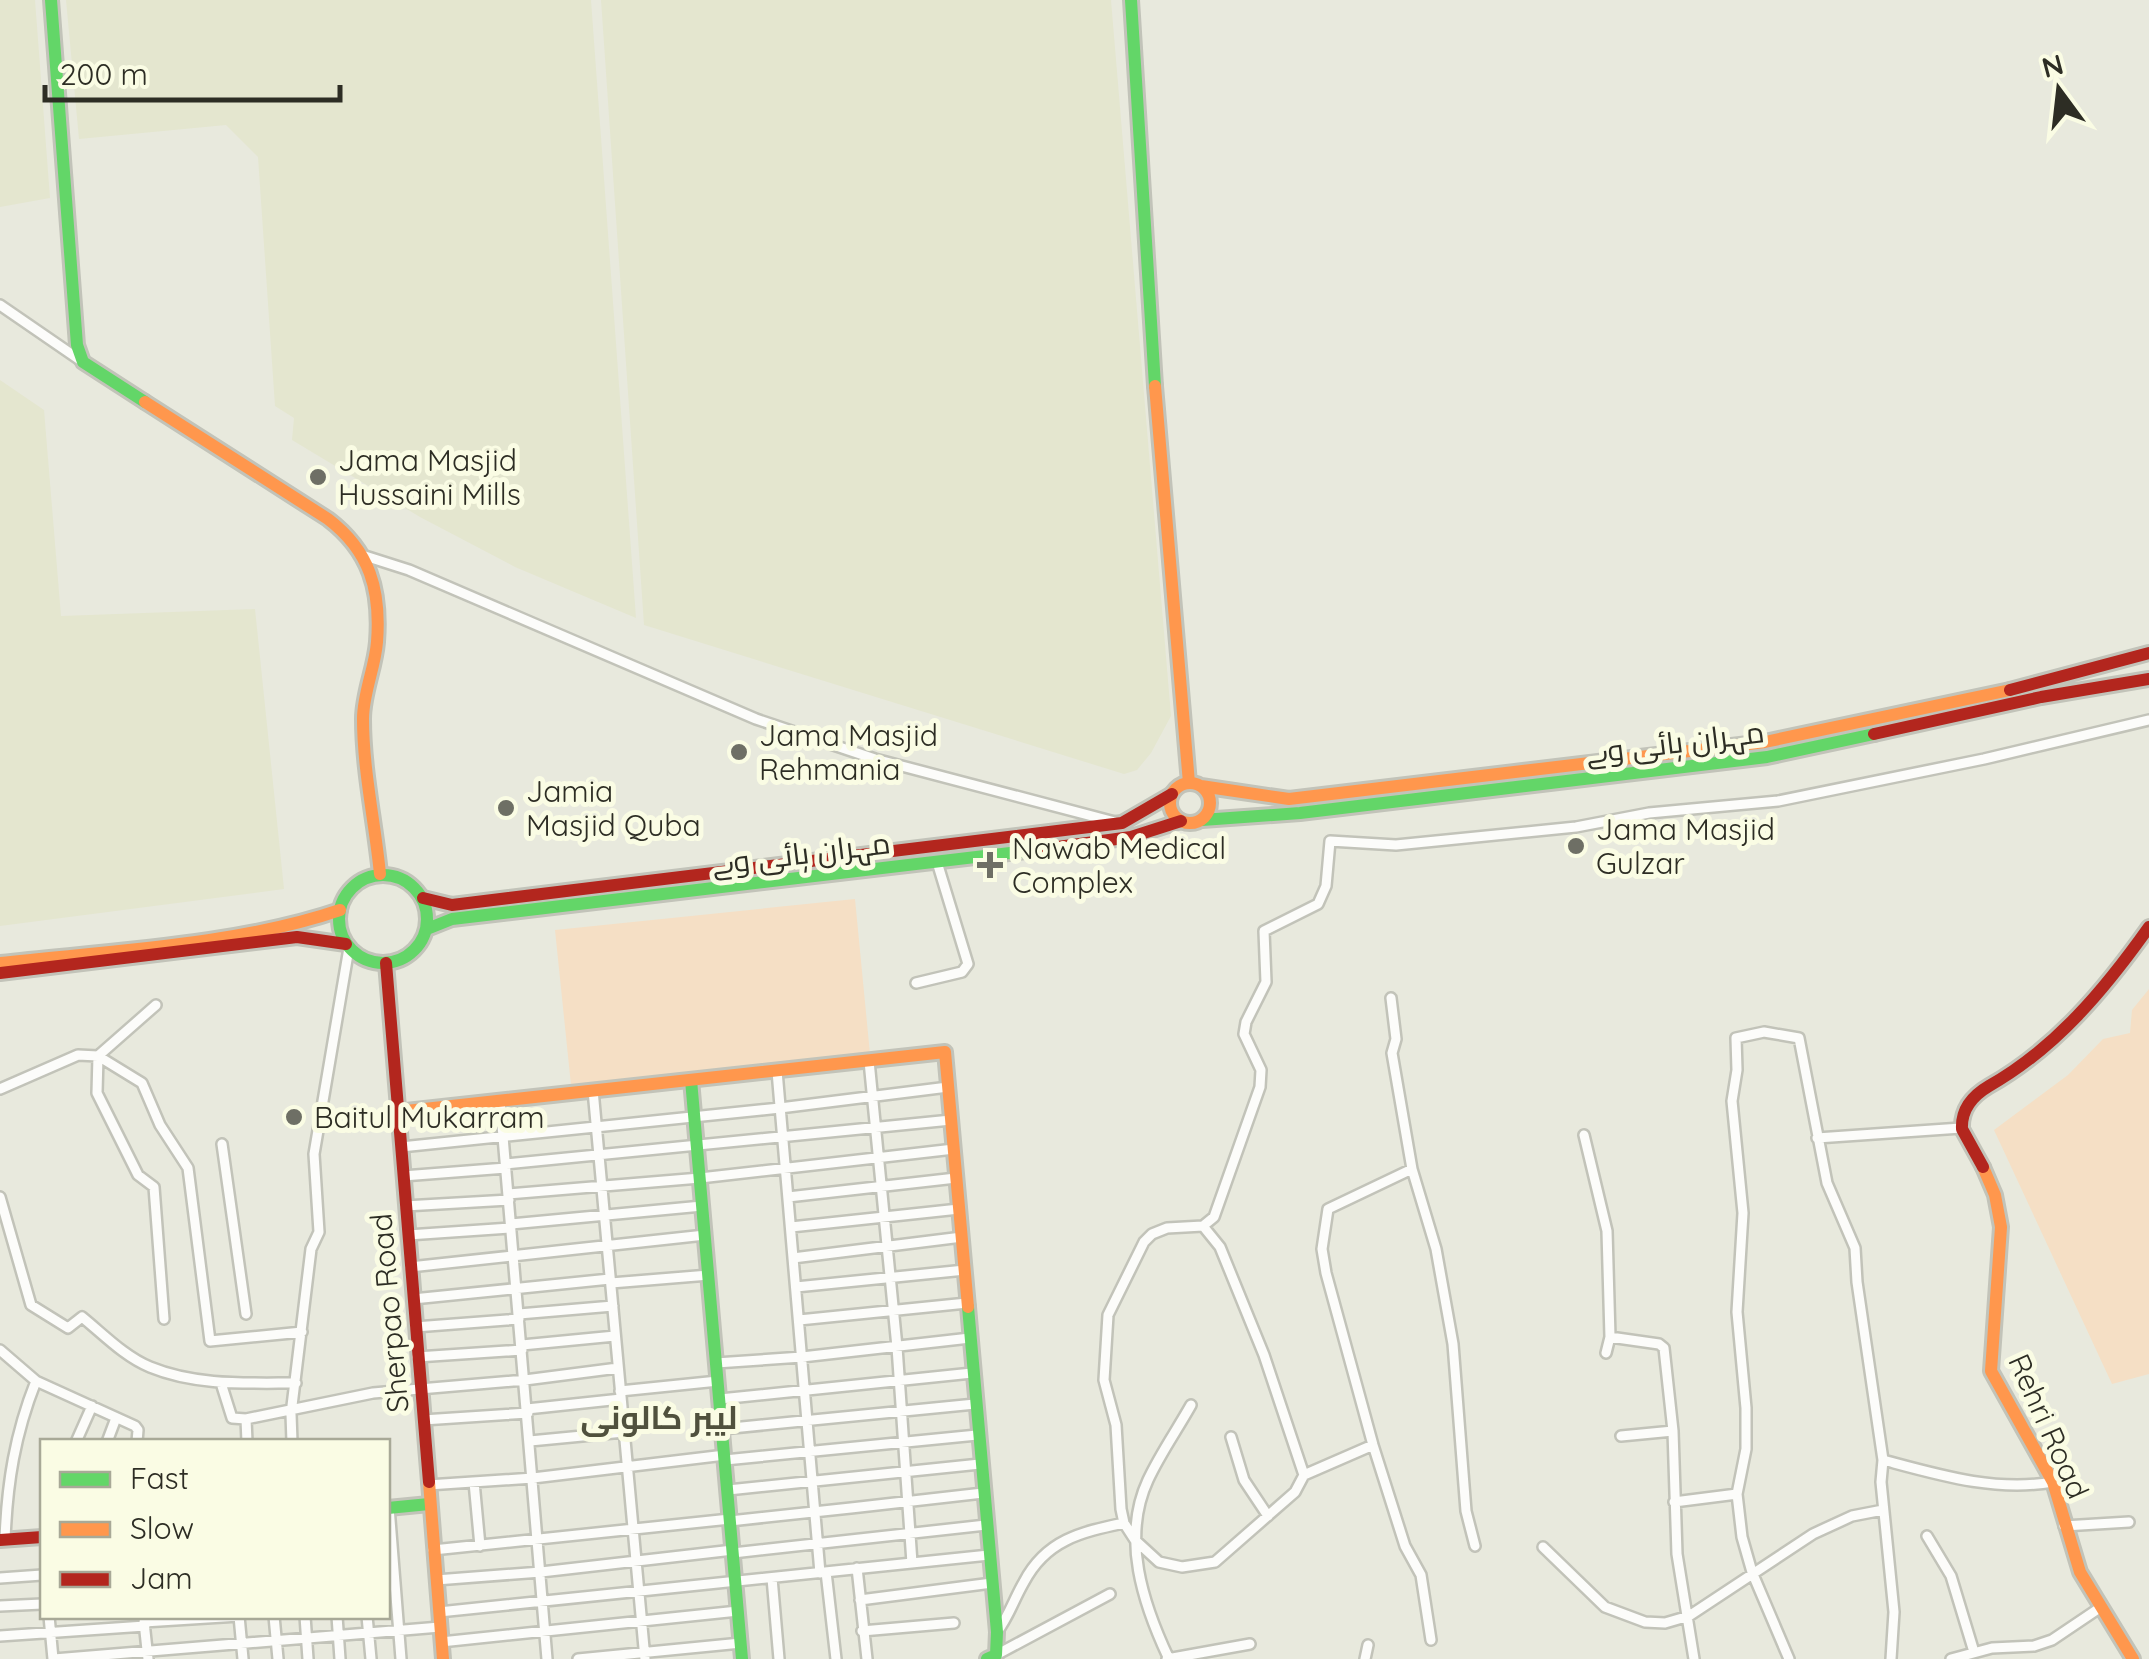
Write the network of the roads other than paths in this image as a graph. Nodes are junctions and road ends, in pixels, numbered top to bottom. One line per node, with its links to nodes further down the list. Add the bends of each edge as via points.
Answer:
1 (52, 0): 4 (street)
2 (1131, 0): 9 (street, via 1156,397)
3 (0, 305): 4 (street)
4 (82, 362): 5 (street, via 328,519)
5 (364, 556): 13 (street, via 756,719 875,760); 15 (street, via 373,581 377,641 363,717)
6 (2149, 652): 9 (street, via 2028,686 1765,742 1290,798)
7 (2149, 679): 11 (street, مہران ہائی وے, via 1767,757)
8 (2149, 720): 70 (street, via 1778,801 1396,844 1330,841 1318,904 1264,932 1266,982 1244,1034 1261,1070 1260,1086 1214,1217)
9 (1195, 785): 10 (street); 11 (street, via 1210,800)
10 (1172, 794): 12 (street, via 1171,810); 13 (street)
11 (1202, 820): 12 (street)
12 (1181, 822): 14 (street, مہران ہائی وے, via 1130,837)
13 (1122, 824): 16 (street, via 472,902)
14 (937, 862): 18 (street, مہران ہائی وے, via 452,919); 24 (street, via 968,964 962,972)
15 (380, 874): 16 (street, via 404,880); 17 (street, via 357,882)
16 (422, 898): 18 (street)
17 (340, 910): 20 (street); 21 (street, via 302,923 162,945)
18 (427, 928): 22 (street, via 404,958)
19 (2149, 928): 42 (street, via 2053,1040 1978,1092 1963,1111)
20 (348, 946): 22 (street); 23 (street, via 298,937); 95 (street, via 314,1154 318,1232)
21 (0, 963)
22 (386, 963): 37 (street, Sherpao Road)
23 (0, 973)
24 (916, 983)
25 (1391, 998): 55 (street, via 1392,1053)
26 (156, 1005): 27 (street)
27 (98, 1056): 32 (street, via 65,1059); 92 (street, via 97,1093 138,1174 154,1186); 95 (street, via 142,1083 188,1168 210,1341)
28 (870, 1061): 29 (street); 31 (street, via 945,1052); 34 (street)
29 (777, 1071): 30 (street); 36 (street)
30 (691, 1080): 33 (street); 38 (street)
31 (948, 1087): 34 (street); 39 (street)
32 (0, 1089)
33 (593, 1090): 35 (street); 40 (street)
34 (873, 1096): 36 (street); 41 (street)
35 (500, 1101): 37 (street); 44 (street)
36 (780, 1108): 38 (street); 45 (street)
37 (398, 1112): 49 (street, Sherpao Road)
38 (694, 1115): 40 (street); 48 (street)
39 (951, 1120): 41 (street); 50 (street)
40 (596, 1124): 44 (street); 51 (street)
41 (876, 1125): 45 (street); 52 (street)
42 (1961, 1128): 46 (street); 152 (street, Rehri Road, via 1993,1190 2002,1232 1991,1371)
43 (1584, 1135): 97 (street, via 1607,1231)
44 (503, 1136): 49 (street); 53 (street)
45 (783, 1138): 48 (street); 54 (street)
46 (1816, 1138): 144 (street, via 1855,1248); 156 (street, via 1798,1038 1764,1032 1737,1037 1732,1101 1743,1226 1737,1312 1746,1449)
47 (222, 1144): 90 (street)
48 (697, 1146): 51 (street); 57 (street)
49 (400, 1147): 56 (street, Sherpao Road)
50 (954, 1150): 52 (street); 58 (street)
51 (599, 1156): 53 (street); 59 (street)
52 (879, 1158): 54 (street); 60 (street)
53 (506, 1166): 56 (street); 62 (street)
54 (786, 1167): 57 (street); 63 (street)
55 (1412, 1170): 141 (street, via 1324,1215 1326,1272); 179 (street, via 1436,1249 1453,1344 1466,1510)
56 (403, 1176): 64 (street, Sherpao Road)
57 (700, 1178): 59 (street); 65 (street)
58 (956, 1178): 60 (street); 66 (street)
59 (602, 1186): 62 (street); 67 (street)
60 (882, 1187): 63 (street); 68 (street)
61 (0, 1197): 112 (street, via 32,1304 68,1328 82,1316 150,1368)
62 (509, 1197): 64 (street); 69 (street)
63 (788, 1197): 71 (street)
64 (405, 1206): 72 (street, Sherpao Road)
65 (702, 1206): 67 (street); 73 (street)
66 (959, 1209): 68 (street); 74 (street)
67 (604, 1215): 69 (street); 75 (street)
68 (884, 1218): 71 (street); 76 (street)
69 (511, 1226): 72 (street); 77 (street)
70 (1204, 1226): 148 (street, via 1220,1247 1257,1336); 166 (street, via 1152,1234 1108,1315 1102,1365 1116,1425)
71 (791, 1227): 78 (street)
72 (408, 1235): 79 (street, Sherpao Road)
73 (705, 1236): 75 (street); 81 (street)
74 (962, 1237): 76 (street); 80 (street)
75 (607, 1246): 77 (street); 83 (street)
76 (888, 1248): 78 (street); 82 (street)
77 (514, 1257): 79 (street); 84 (street)
78 (794, 1258): 85 (street)
79 (410, 1267): 86 (street, Sherpao Road)
80 (965, 1270): 82 (street); 87 (street)
81 (708, 1276): 83 (street); 105 (street)
82 (890, 1278): 85 (street); 89 (street)
83 (610, 1281): 84 (street); 88 (street)
84 (516, 1287): 86 (street); 91 (street)
85 (796, 1287): 93 (street)
86 (413, 1299): 94 (street, Sherpao Road)
87 (967, 1304): 89 (street); 98 (street)
88 (613, 1306): 91 (street); 96 (street)
89 (893, 1310): 93 (street); 99 (street)
90 (246, 1314)
91 (519, 1316): 94 (street); 100 (street)
92 (164, 1319)
93 (799, 1320): 104 (street)
94 (415, 1327): 103 (street, Sherpao Road)
95 (302, 1332): 113 (street)
96 (615, 1336): 100 (street); 106 (street)
97 (1610, 1337): 102 (street); 129 (street, via 1664,1348)
98 (970, 1338): 99 (street); 107 (street)
99 (897, 1346): 104 (street); 109 (street)
100 (522, 1348): 103 (street); 108 (street)
101 (0, 1350): 110 (street)
102 (1606, 1353)
103 (418, 1357): 114 (street, Sherpao Road)
104 (802, 1357): 105 (street); 115 (street)
105 (716, 1363): 111 (street)
106 (618, 1368): 108 (street); 116 (street)
107 (972, 1372): 109 (street); 118 (street)
108 (525, 1380): 114 (street); 121 (street)
109 (899, 1380): 115 (street); 122 (street)
110 (36, 1381): 119 (street); 174 (street, via 13,1448)
111 (718, 1381): 116 (street); 117 (street)
112 (221, 1383): 113 (street); 125 (street, via 232,1418)
113 (296, 1384): 123 (street)
114 (420, 1388): 123 (street); 126 (street, Sherpao Road)
115 (805, 1389): 117 (street); 127 (street)
116 (620, 1395): 121 (street); 130 (street)
117 (720, 1399): 128 (street)
118 (974, 1404): 122 (street); 131 (street)
119 (92, 1406): 124 (street); 134 (street)
120 (1191, 1406): 175 (street, via 1147,1482)
121 (528, 1411): 126 (street); 140 (street)
122 (902, 1411): 127 (street); 139 (street)
123 (291, 1412): 125 (street); 138 (street)
124 (116, 1418): 135 (street); 136 (street, via 138,1428)
125 (246, 1419): 137 (street)
126 (422, 1420): 153 (street, Sherpao Road)
127 (808, 1420): 128 (street); 142 (street)
128 (722, 1429): 143 (street)
129 (1674, 1431): 132 (street); 158 (street)
130 (624, 1432): 140 (street); 146 (street)
131 (977, 1435): 139 (street); 145 (street)
132 (1620, 1436)
133 (1230, 1437): 163 (street, via 1244,1480)
134 (77, 1439)
135 (109, 1439)
136 (137, 1439)
137 (247, 1439)
138 (292, 1439)
139 (904, 1440): 142 (street); 147 (street)
140 (530, 1441): 149 (street)
141 (1373, 1445): 148 (street); 226 (street, via 1420,1575)
142 (810, 1450): 143 (street); 151 (street)
143 (725, 1457): 146 (street); 154 (street)
144 (1883, 1460): 152 (street, via 1955,1479 2026,1487); 161 (street)
145 (980, 1464): 147 (street); 155 (street)
146 (626, 1466): 149 (street); 171 (street)
147 (906, 1471): 151 (street); 157 (street)
148 (1304, 1475): 163 (street, via 1296,1492)
149 (534, 1478): 150 (street); 176 (street)
150 (474, 1482): 153 (street); 178 (street)
151 (813, 1482): 154 (street); 162 (street)
152 (2054, 1482): 168 (street, Rehri Road)
153 (428, 1485): 159 (street, Sherpao Road)
154 (728, 1490): 164 (street)
155 (983, 1493): 157 (street); 167 (street)
156 (1736, 1494): 158 (street); 189 (street)
157 (908, 1502): 162 (street); 170 (street)
158 (1674, 1502): 204 (street)
159 (429, 1504): 160 (street); 181 (street, Sherpao Road)
160 (390, 1507)
161 (1884, 1510): 189 (street, via 1827,1527); 255 (street, via 1894,1612)
162 (815, 1512): 164 (street); 177 (street)
163 (1268, 1516): 175 (street, via 1215,1562 1159,1562)
164 (730, 1520): 171 (street); 182 (street)
165 (2129, 1522): 168 (street)
166 (1124, 1523): 175 (street); 220 (street, via 1074,1535 1046,1550)
167 (986, 1524): 170 (street); 183 (street)
168 (2064, 1526): 202 (street, Rehri Road)
169 (390, 1529): 216 (street)
170 (910, 1531): 177 (street); 185 (street)
171 (632, 1532): 176 (street); 184 (street)
172 (1926, 1536): 232 (street, via 1951,1576)
173 (40, 1537): 174 (street)
174 (3, 1540)
175 (1134, 1540): 251 (street, via 1146,1601)
176 (538, 1542): 178 (street); 187 (street)
177 (818, 1542): 182 (street); 188 (street)
178 (480, 1546): 181 (street)
179 (1475, 1546)
180 (1543, 1547): 204 (street, via 1605,1608 1654,1623)
181 (433, 1550): 193 (street, Sherpao Road)
182 (733, 1552): 184 (street); 194 (street)
183 (989, 1554): 185 (street); 195 (street)
184 (635, 1562): 187 (street); 196 (street)
185 (912, 1562): 186 (street)
186 (857, 1568): 188 (street); 198 (street)
187 (540, 1572): 193 (street); 199 (street)
188 (823, 1572): 192 (street); 249 (street)
189 (1752, 1572): 204 (street); 254 (street)
190 (40, 1575): 191 (street)
191 (0, 1578)
192 (772, 1578): 194 (street); 248 (street)
193 (436, 1580): 215 (street, Sherpao Road)
194 (736, 1582): 196 (street); 203 (street)
195 (992, 1584): 198 (street); 220 (street)
196 (638, 1590): 199 (street); 212 (street)
197 (1110, 1594): 236 (street)
198 (860, 1600): 217 (street)
199 (543, 1602): 215 (street); 219 (street)
200 (40, 1604): 201 (street)
201 (0, 1606)
202 (2101, 1607): 231 (street); 235 (street, Rehri Road)
203 (738, 1611): 212 (street); 228 (street)
204 (1689, 1616): 253 (street)
205 (49, 1619): 218 (street)
206 (182, 1619): 213 (street)
207 (239, 1619): 227 (street)
208 (274, 1619): 225 (street)
209 (305, 1619): 224 (street)
210 (337, 1619): 222 (street)
211 (367, 1619): 221 (street)
212 (640, 1620): 219 (street); 234 (street)
213 (144, 1621): 218 (street); 233 (street)
214 (954, 1623): 217 (street)
215 (440, 1627): 216 (street); 219 (street); 244 (street, Sherpao Road)
216 (399, 1630): 221 (street); 243 (street)
217 (862, 1631): 250 (street)
218 (50, 1632): 223 (street); 237 (street)
219 (545, 1632): 245 (street)
220 (996, 1632): 236 (street)
221 (369, 1633): 222 (street); 242 (street)
222 (338, 1635): 224 (street); 241 (street)
223 (0, 1636)
224 (306, 1638): 225 (street); 240 (street)
225 (276, 1640): 227 (street); 239 (street)
226 (1431, 1640)
227 (242, 1643): 233 (street); 238 (street)
228 (742, 1643): 234 (street); 247 (street)
229 (1250, 1644): 251 (street)
230 (1368, 1645): 252 (street)
231 (2034, 1646): 232 (street); 257 (street)
232 (1982, 1653): 256 (street)
233 (148, 1655): 237 (street)
234 (644, 1656): 246 (street)
235 (2128, 1656)
236 (991, 1657)
237 (53, 1659)
238 (243, 1659)
239 (278, 1659)
240 (308, 1659)
241 (340, 1659)
242 (371, 1659)
243 (401, 1659)
244 (443, 1659)
245 (547, 1659)
246 (578, 1659)
247 (742, 1659)
248 (779, 1659)
249 (836, 1659)
250 (867, 1659)
251 (1168, 1659)
252 (1365, 1659)
253 (1694, 1659)
254 (1789, 1659)
255 (1891, 1659)
256 (1951, 1659)
257 (2035, 1659)

